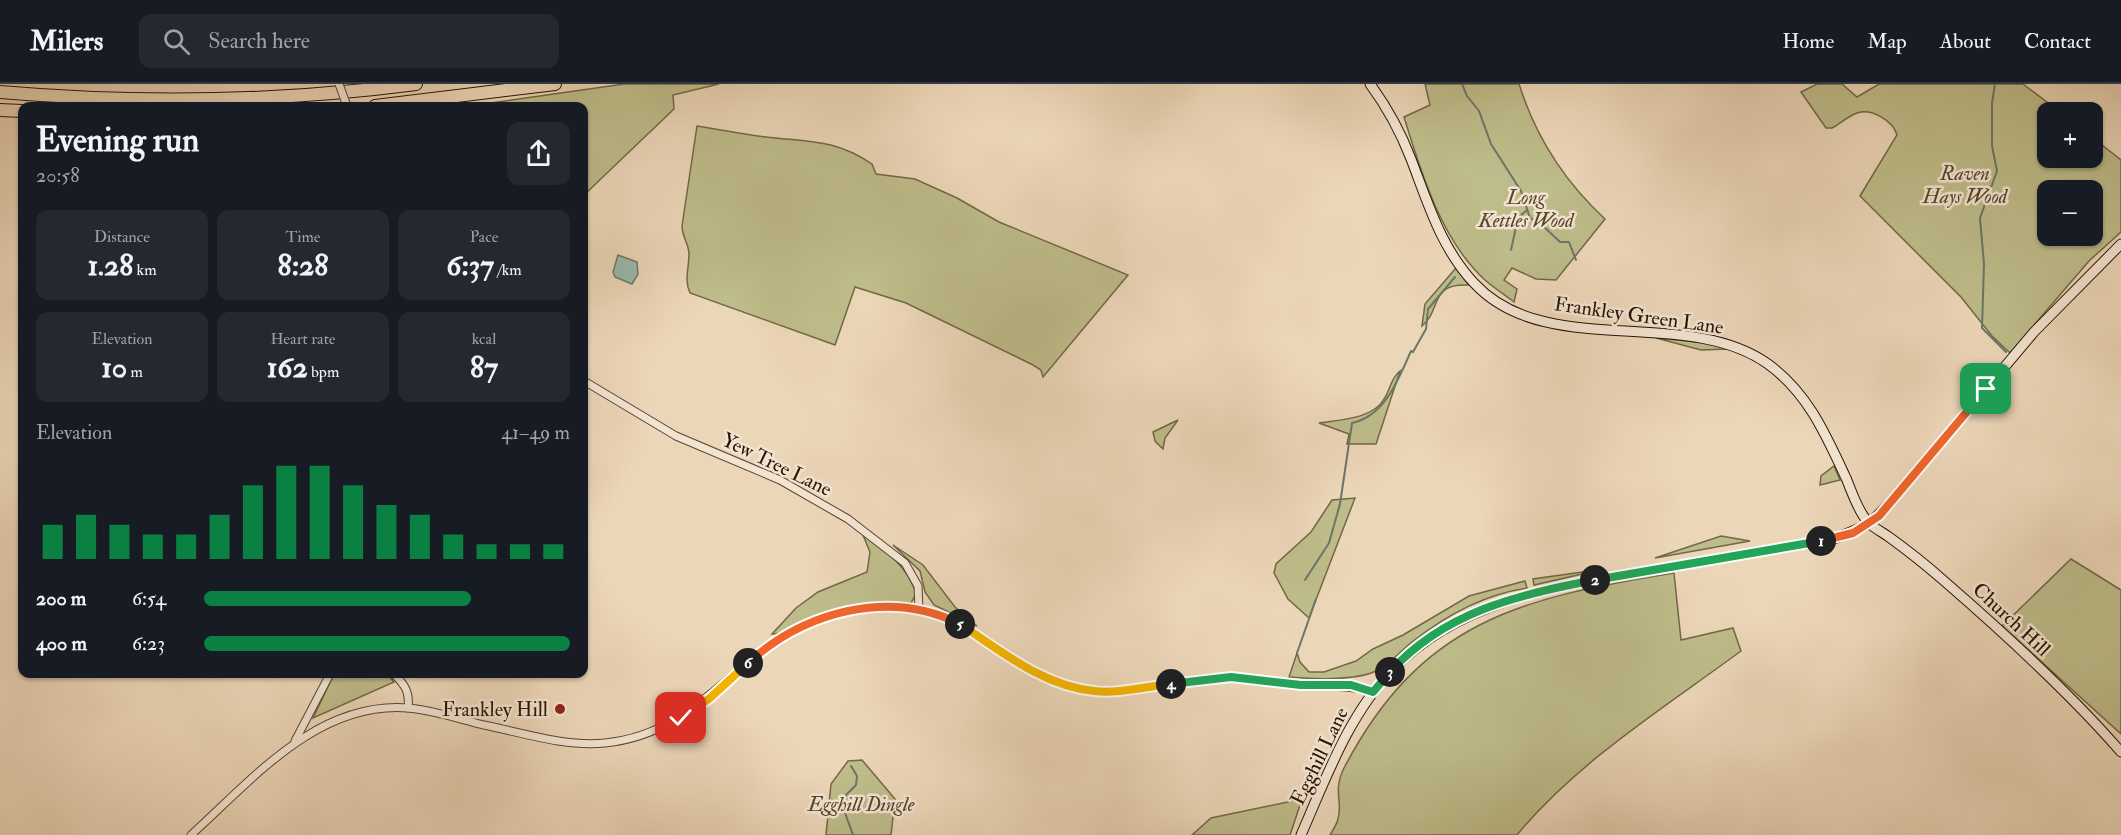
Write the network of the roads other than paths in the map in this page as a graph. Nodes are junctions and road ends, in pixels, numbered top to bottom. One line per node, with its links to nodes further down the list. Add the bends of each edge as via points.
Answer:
1 (339, 84): 6 (street, bridge)
2 (416, 84): 5 (highway, via 324,95 215,100)
3 (555, 84): 7 (highway)
4 (1370, 84): 12 (street, Frankley Green Lane, via 1395,123 1450,251 1485,294 1515,312 1550,322 1709,340 1761,360 1810,406)
5 (0, 92)
6 (346, 102)
7 (408, 102)
8 (0, 110): 9 (highway)
9 (18, 111)
10 (2121, 244): 12 (street, via 2034,332)
11 (588, 383): 13 (street, Yew Tree Lane, via 676,436 780,480 848,519 905,563 918,586)
12 (1869, 524): 16 (street, Egghill Lane, via 1834,539 1575,584 1497,603 1468,614 1426,639); 19 (street, Church Hill, via 1976,609)
13 (919, 610): 16 (street, via 959,623 1040,675 1095,691 1231,677 1301,685 1351,685); 17 (street, via 873,607 810,621 768,644 710,698 681,718 646,735 605,743 566,742)
14 (328, 678): 18 (street)
15 (398, 678): 17 (street, via 410,697)
16 (1373, 692): 21 (street, Egghill Lane, via 1331,766)
17 (408, 708): 18 (street, via 354,716 328,724)
18 (295, 742): 20 (street)
19 (2121, 752)
20 (191, 835)
21 (1301, 835)

